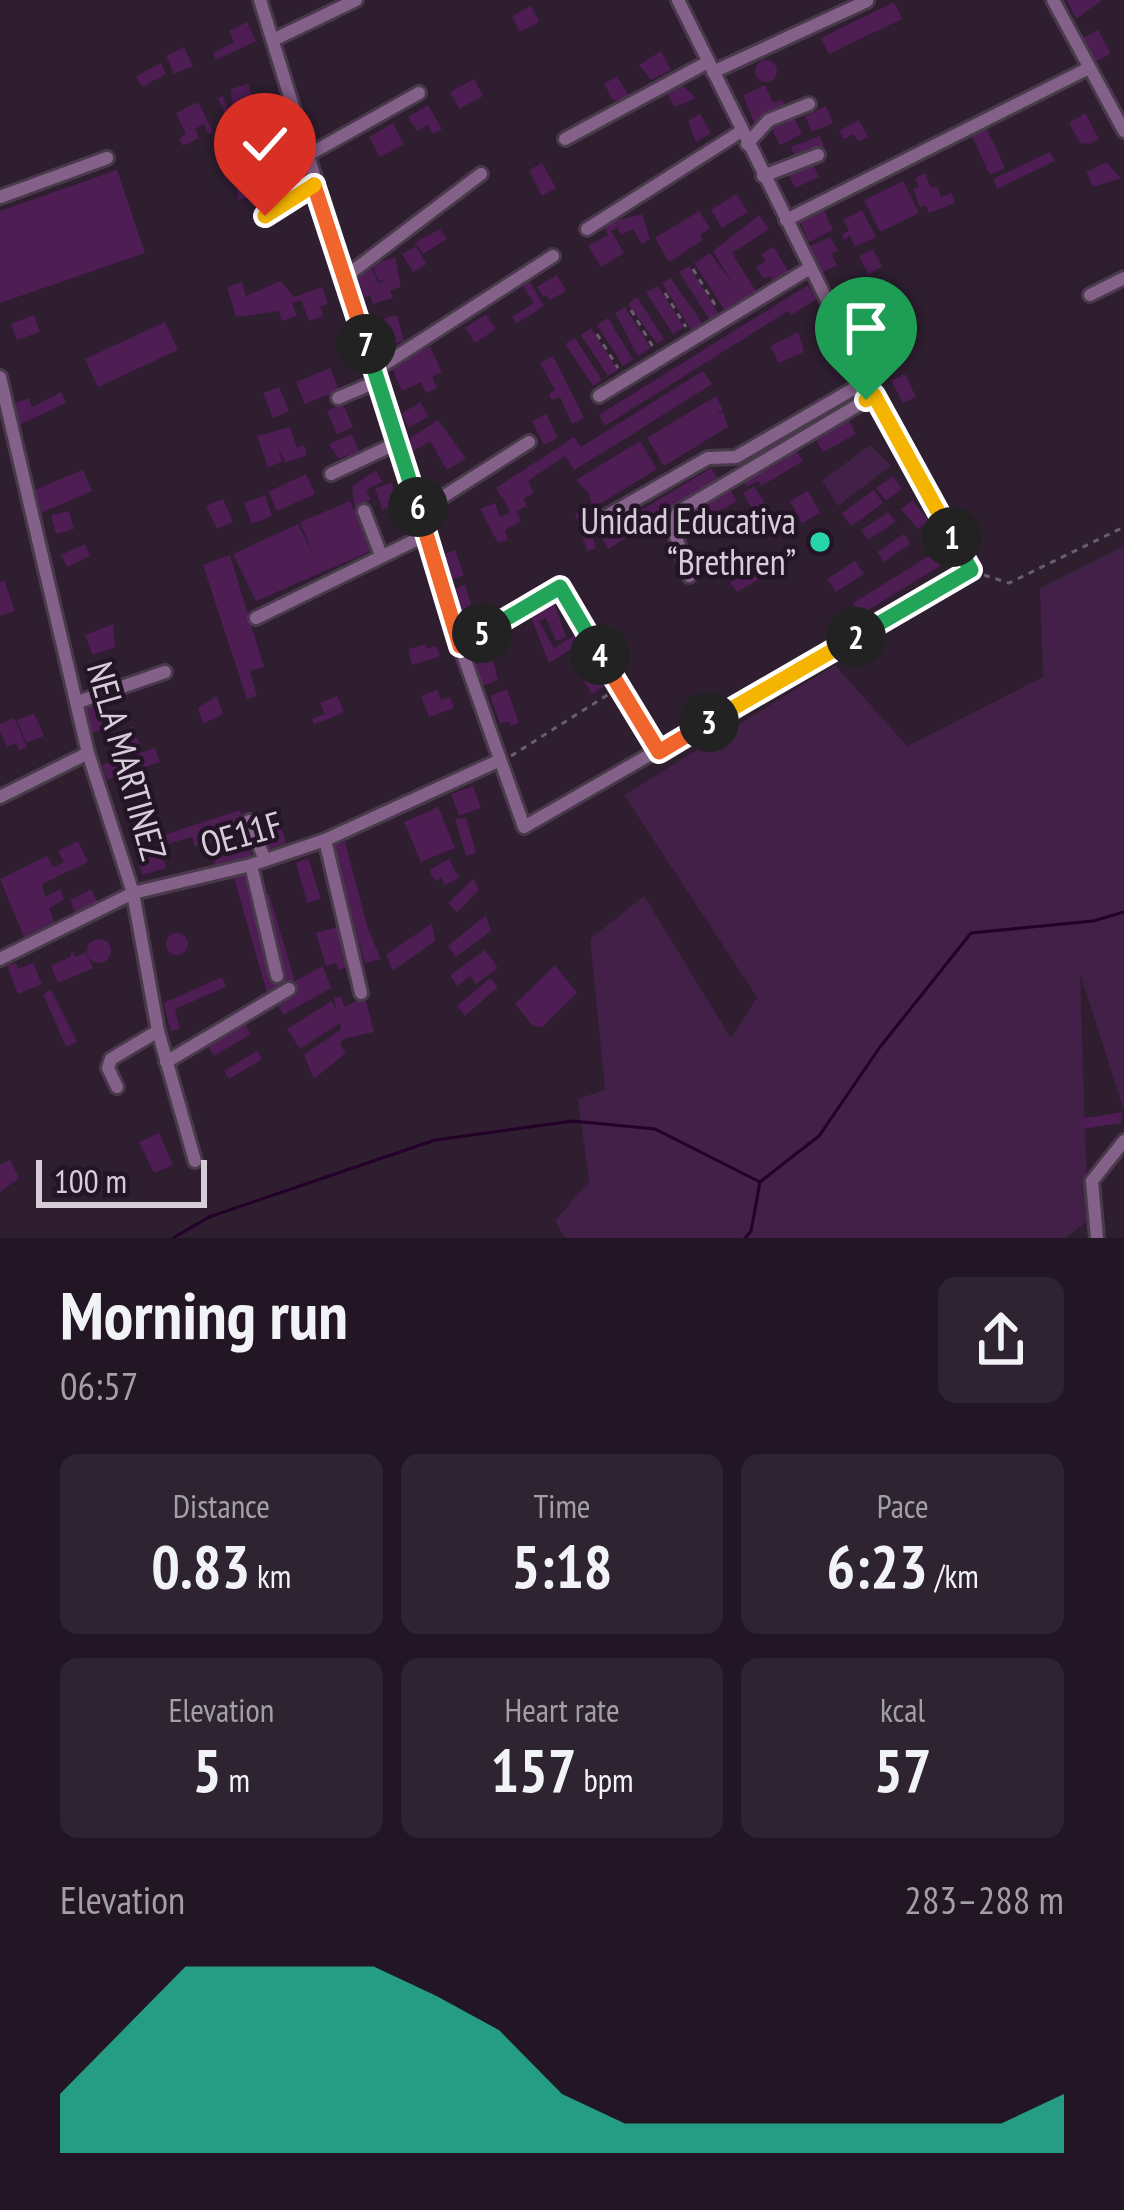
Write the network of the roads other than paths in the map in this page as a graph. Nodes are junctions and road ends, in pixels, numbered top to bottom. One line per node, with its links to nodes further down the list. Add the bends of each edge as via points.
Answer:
1 (260, 0): 6 (street)
2 (356, 0): 6 (street)
3 (679, 0): 7 (street)
4 (1053, 0): 8 (street)
5 (867, 1): 7 (street)
6 (272, 40): 14 (street)
7 (710, 67): 12 (street); 13 (street)
8 (1089, 68): 11 (street); 22 (street)
9 (419, 93): 14 (street)
10 (809, 104): 12 (street)
11 (1124, 131)
12 (744, 138): 18 (street); 23 (street)
13 (565, 139)
14 (308, 155): 19 (street)
15 (818, 155): 18 (street)
16 (107, 158): 20 (street)
17 (481, 174): 26 (street)
18 (763, 176): 22 (street)
19 (316, 184): 21 (street); 26 (street)
20 (0, 197)
21 (265, 216)
22 (786, 220): 25 (street)
23 (587, 229)
24 (553, 256): 29 (street)
25 (810, 268): 31 (street); 33 (street)
26 (345, 277): 29 (street)
27 (1124, 278): 28 (street)
28 (1090, 296)
29 (376, 376): 34 (street); 37 (street)
30 (0, 377): 35 (street, NELA MARTINEZ)
31 (867, 381): 32 (street); 41 (street, via 736,457 708,458)
32 (874, 395): 44 (street, via 678,512 673,528); 49 (street, via 971,570)
33 (599, 396)
34 (338, 398)
35 (4, 414): 48 (street, NELA MARTINEZ)
36 (529, 442): 40 (street)
37 (398, 443): 38 (street); 40 (street)
38 (331, 474)
39 (364, 511): 43 (street)
40 (419, 512): 42 (street)
41 (598, 521)
42 (426, 535): 43 (street); 46 (street)
43 (381, 555): 45 (street)
44 (689, 576)
45 (256, 618)
46 (460, 646): 49 (street, via 560,587); 51 (street)
47 (165, 671): 48 (street)
48 (78, 702): 50 (street, NELA MARTINEZ)
49 (659, 752): 51 (street, via 524,827)
50 (88, 753): 52 (street); 56 (street, NELA MARTINEZ)
51 (499, 761): 54 (street, OE11F)
52 (0, 797)
53 (249, 821): 55 (street)
54 (325, 840): 55 (street, OE11F); 60 (street)
55 (258, 862): 56 (street, OE11F); 58 (street)
56 (133, 893): 57 (street, OE11F); 61 (street, NELA MARTINEZ)
57 (0, 958)
58 (277, 976)
59 (289, 988): 62 (street)
60 (361, 993)
61 (158, 1031): 62 (street, NELA MARTINEZ); 63 (street, via 111,1059)
62 (166, 1062): 65 (street, NELA MARTINEZ)
63 (118, 1088)
64 (1124, 1142): 66 (street, via 1092,1181)
65 (195, 1161)
66 (1097, 1238)

